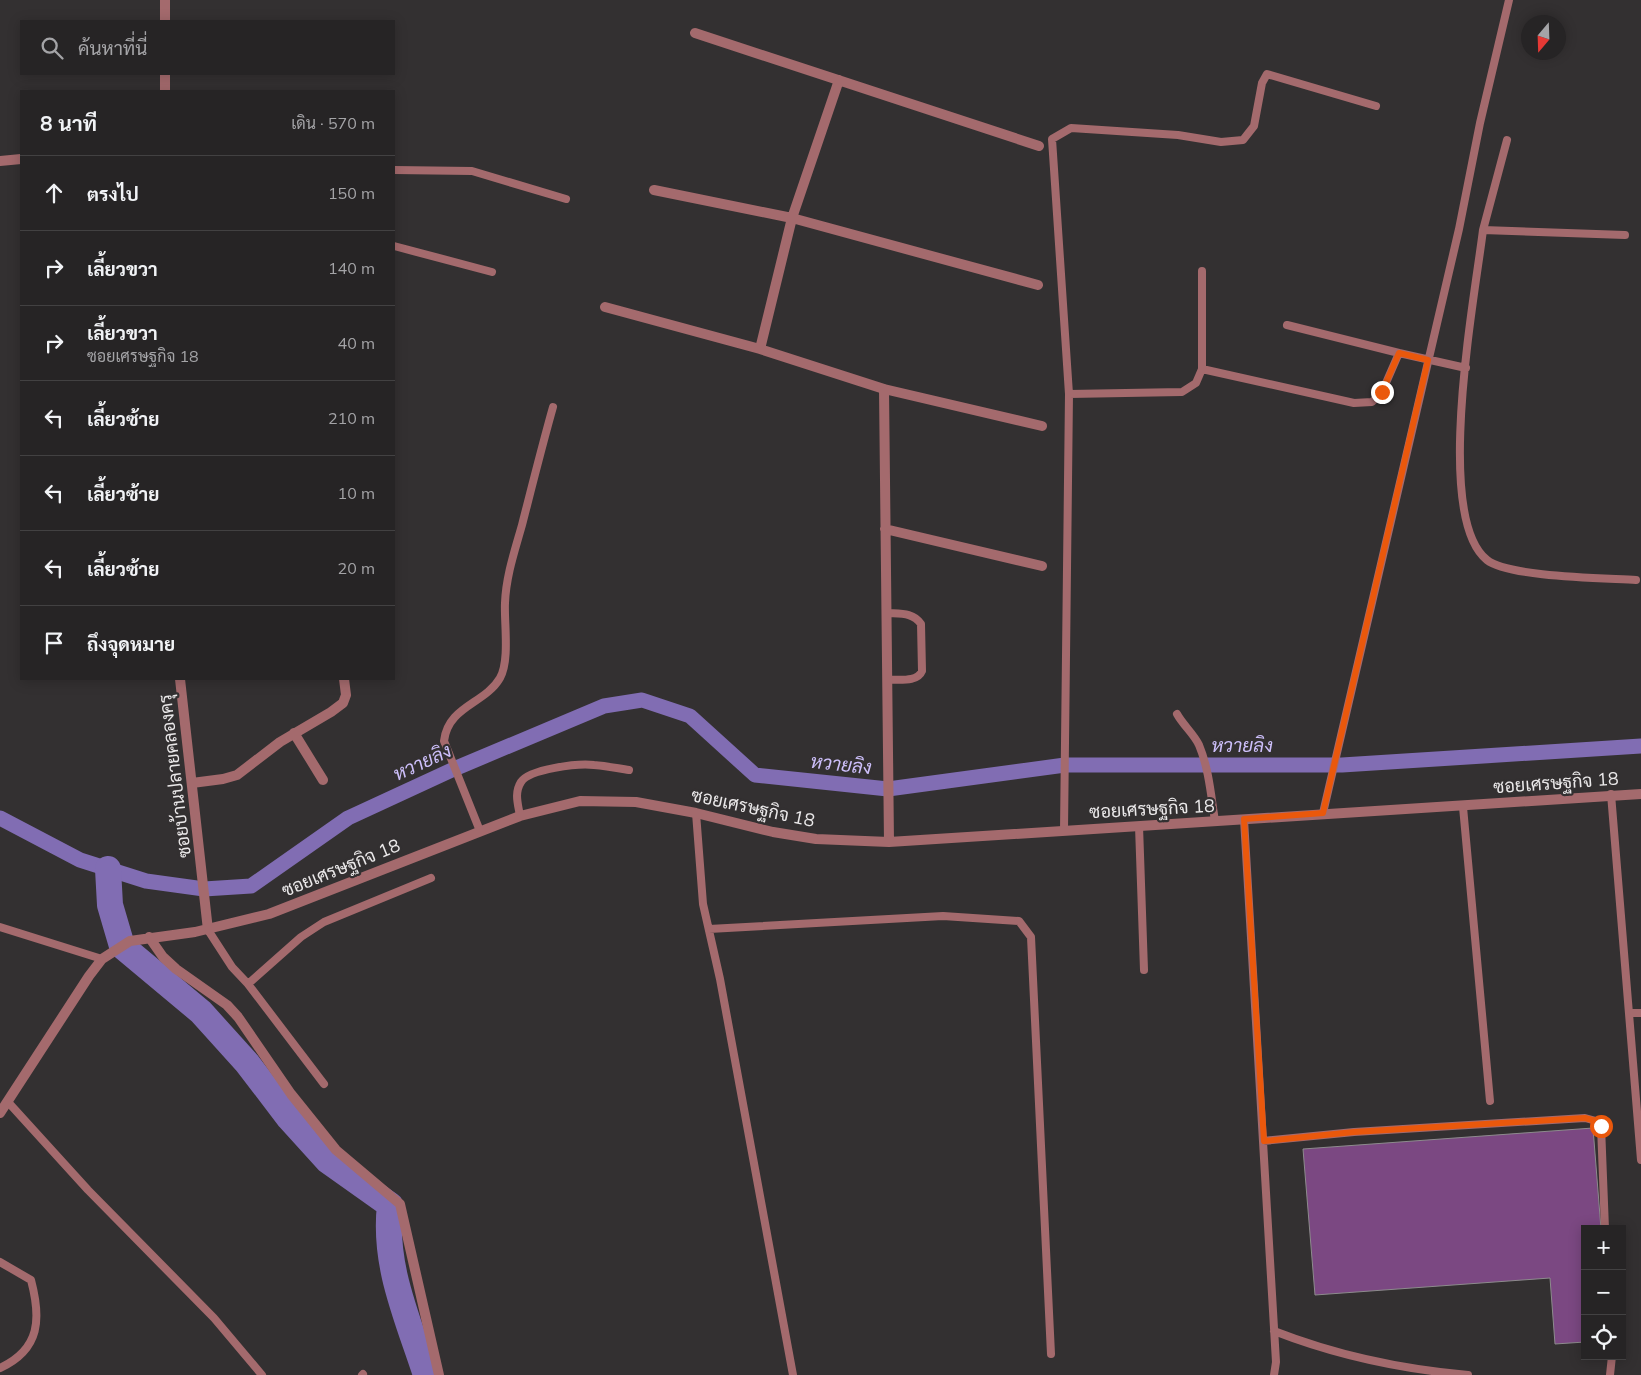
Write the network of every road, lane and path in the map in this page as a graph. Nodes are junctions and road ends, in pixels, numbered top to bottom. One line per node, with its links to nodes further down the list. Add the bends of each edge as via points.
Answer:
1 (165, 0): 3 (street)
2 (1509, 0): 27 (lane)
3 (165, 20)
4 (694, 33): 6 (street)
5 (165, 75): 7 (street)
6 (839, 80): 10 (street); 16 (street)
7 (165, 90)
8 (1376, 106): 31 (lane, via 1267,74 1262,83 1254,126 1243,140 1221,142 1178,135 1071,128 1052,139)
9 (1507, 140): 17 (lane)
10 (1039, 146)
11 (20, 159): 12 (street)
12 (0, 161)
13 (395, 170): 15 (lane, via 472,171)
14 (654, 190): 16 (street)
15 (566, 199)
16 (792, 218): 22 (street); 25 (street)
17 (1483, 230): 18 (lane); 28 (lane)
18 (1625, 235)
19 (395, 246): 21 (lane)
20 (1202, 271): 29 (lane)
21 (492, 272)
22 (1038, 285)
23 (605, 307): 25 (street)
24 (1287, 325): 26 (lane)
25 (760, 349): 30 (street)
26 (1399, 353): 27 (lane); 29 (lane, via 1382,392 1372,402 1354,403)
27 (1428, 360): 28 (lane); 50 (lane)
28 (1466, 368): 36 (lane, via 1458,454 1461,499 1473,545 1487,561 1512,571)
29 (1202, 369): 31 (lane, via 1196,383 1182,392)
30 (884, 390): 33 (street); 34 (street)
31 (1069, 394): 55 (lane)
32 (552, 407): 56 (lane, via 510,568 505,597 504,664 500,678 460,710 446,728 444,741 456,778)
33 (1042, 426)
34 (885, 529): 35 (street); 37 (street)
35 (1042, 566)
36 (1636, 580)
37 (886, 613): 40 (street); 40 (lane, via 911,615 921,624 922,671 915,679)
38 (180, 680): 45 (street, ซอยบ้านปลายคลองครุ)
39 (344, 680): 42 (street, via 346,695 343,703)
40 (887, 680): 57 (street)
41 (1177, 714): 53 (lane, via 1199,744)
42 (294, 733): 44 (street); 45 (street, via 237,775)
43 (629, 770): 51 (lane, via 593,764 541,771 522,780 518,786)
44 (323, 780)
45 (192, 783): 61 (street, ซอยบ้านปลายคลองครุ)
46 (1611, 794): 47 (street, ซอยเศรษฐกิจ 18); 48 (street, ซอยเศรษฐกิจ 18); 67 (lane)
47 (1641, 794)
48 (1463, 807): 50 (street, ซอยเศรษฐกิจ 18); 69 (lane)
49 (696, 813): 51 (street, ซอยเศรษฐกิจ 18, via 636,802 580,801); 57 (street, ซอยเศรษฐกิจ 18, via 773,832); 60 (lane)
50 (1323, 813): 52 (street, ซอยเศรษฐกิจ 18)
51 (520, 816): 56 (street, ซอยเศรษฐกิจ 18)
52 (1244, 819): 53 (street, ซอยเศรษฐกิจ 18); 72 (lane)
53 (1215, 821): 54 (street, ซอยเศรษฐกิจ 18)
54 (1139, 826): 55 (street, ซอยเศรษฐกิจ 18); 64 (lane)
55 (1064, 830): 57 (street, ซอยเศรษฐกิจ 18)
56 (480, 831): 61 (street, ซอยเศรษฐกิจ 18, via 269,914)
57 (889, 842)
58 (431, 878): 65 (lane, via 324,922 301,936)
59 (0, 927): 63 (lane)
60 (709, 928): 77 (lane, via 943,916 1019,920 1031,937); 82 (lane)
61 (208, 930): 62 (street, ซอยเศรษฐกิจ 18); 65 (lane, via 232,967)
62 (149, 937): 63 (street, ซอยเศรษฐกิจ 18, via 125,943); 81 (street, via 176,970 227,1005 336,1150 400,1204)
63 (102, 959): 70 (street, ซอยเศรษฐกิจ 18)
64 (1144, 970)
65 (248, 984): 68 (lane)
66 (1641, 1013): 67 (lane)
67 (1629, 1014): 73 (lane)
68 (324, 1084)
69 (1490, 1101)
70 (8, 1102): 71 (street, ซอยเศรษฐกิจ 18); 80 (lane, via 88,1190 208,1311)
71 (0, 1113)
72 (1264, 1141): 74 (lane, via 1354,1132 1585,1118 1601,1126); 76 (lane)
73 (1641, 1160)
74 (1606, 1225)
75 (0, 1262): 79 (lane, via 31,1280 38,1306 35,1334 15,1361)
76 (1274, 1331): 83 (lane); 84 (lane, via 1346,1356)
77 (1051, 1354)
78 (1612, 1360): 85 (lane)
79 (0, 1368)
80 (262, 1375)
81 (439, 1375)
82 (792, 1375)
83 (1274, 1375)
84 (1468, 1375)
85 (1610, 1375)

